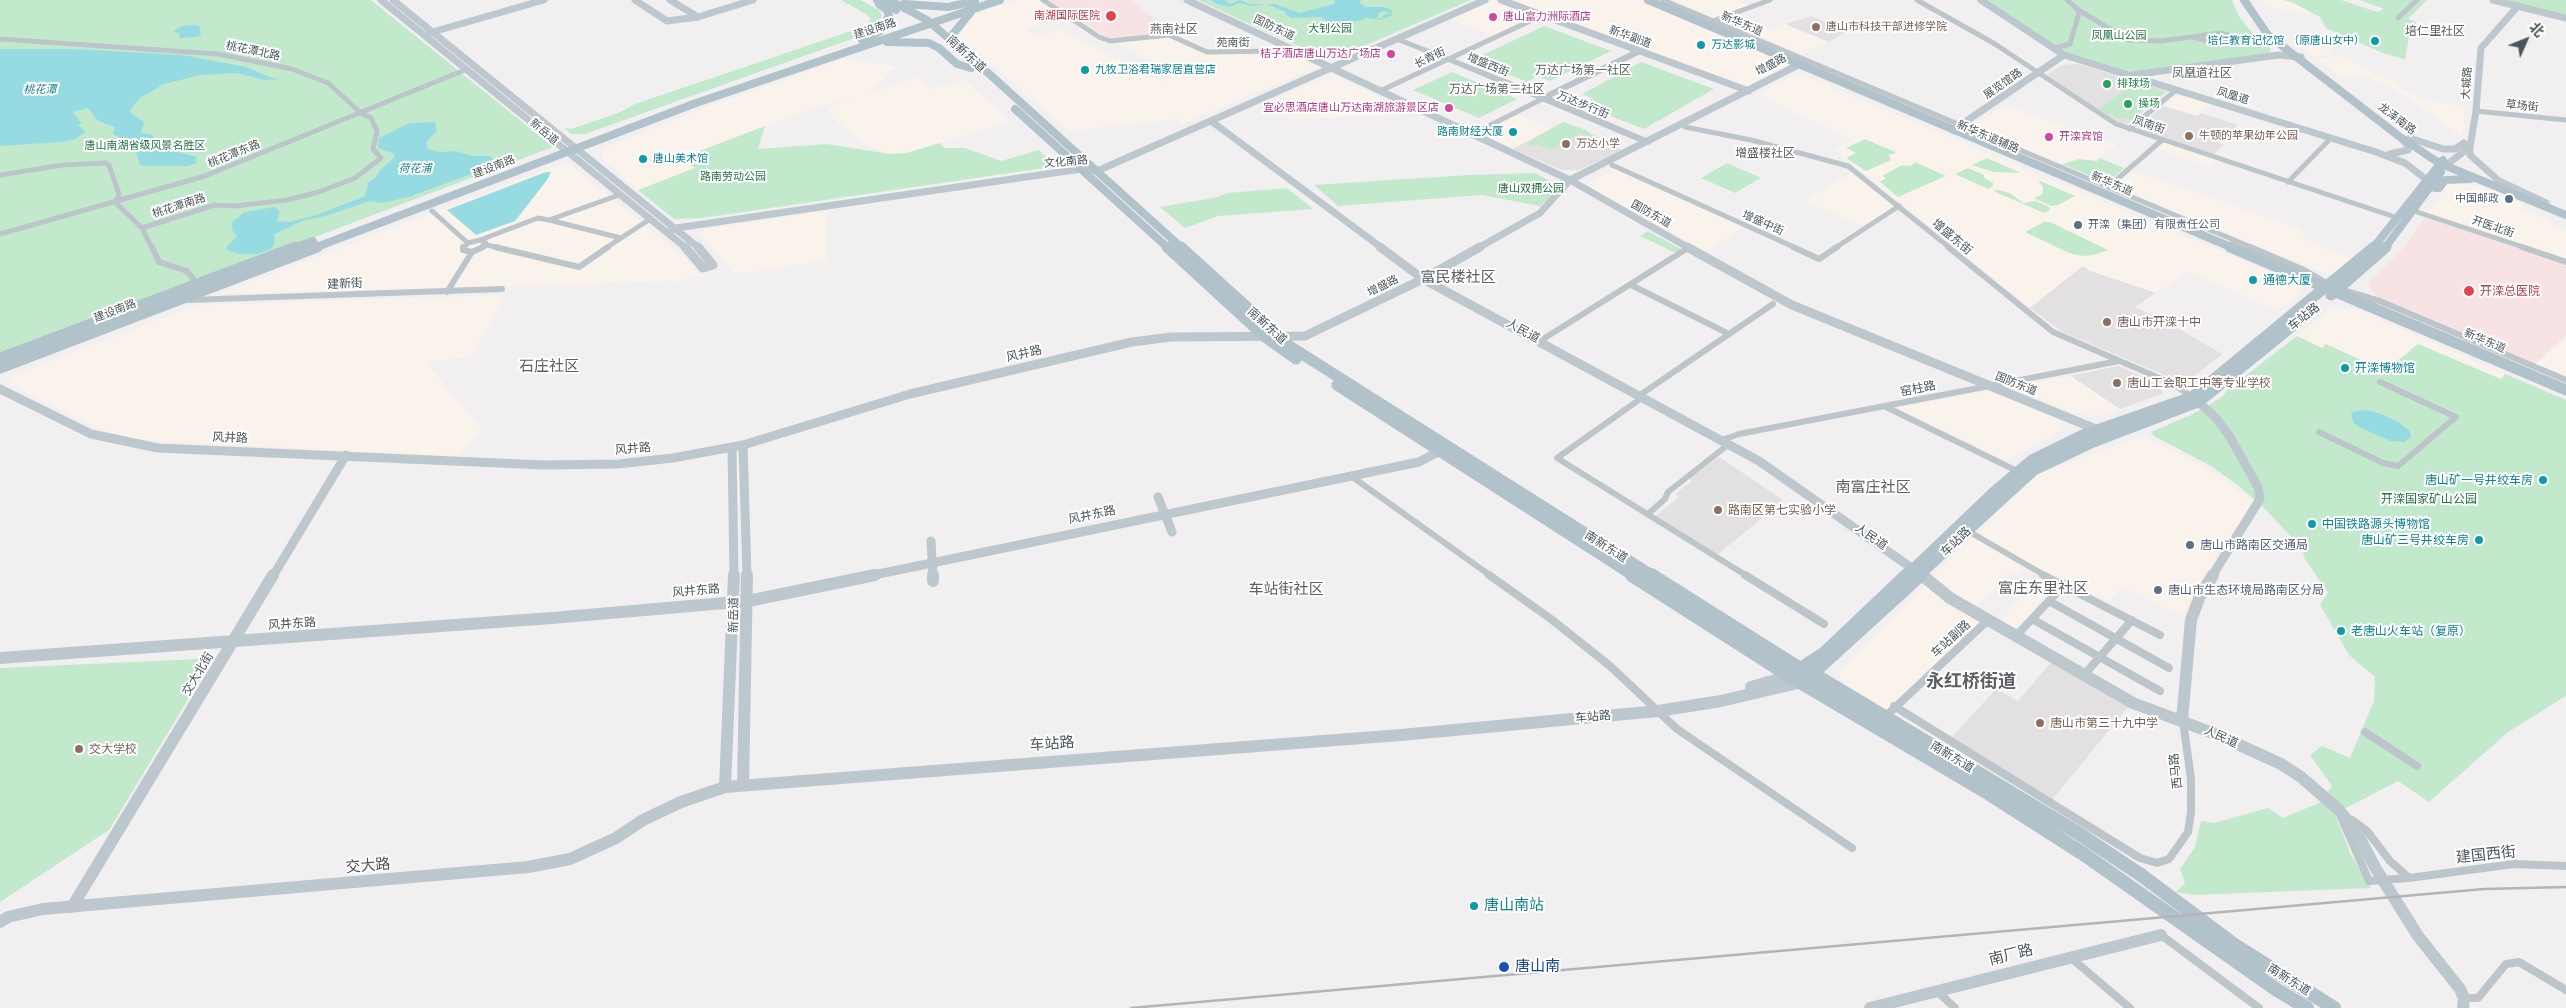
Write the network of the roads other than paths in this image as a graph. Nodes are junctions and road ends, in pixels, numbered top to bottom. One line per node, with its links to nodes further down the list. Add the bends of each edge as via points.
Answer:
1 (381, 0): 37 (street, 新岳道)
2 (393, 0): 36 (street, 新岳道)
3 (544, 0): 36 (street)
4 (635, 0): 31 (street, via 667,20)
5 (670, 0): 31 (street)
6 (753, 0): 31 (street)
7 (876, 0): 35 (main road); 42 (main road, via 889,16 879,32)
8 (889, 0): 35 (main road)
9 (896, 0): 10 (main road, via 912,6 948,6)
10 (979, 0)
11 (1000, 0): 27 (main road, 建设南路)
12 (1043, 0): 44 (street, 苑南街, via 1110,41 1169,35 1207,52)
13 (1187, 0): 44 (street, 国防东道)
14 (1485, 0): 41 (street, 文化南路)
15 (1501, 0): 30 (street, 新华副道)
16 (1642, 0): 52 (street)
17 (1648, 0): 52 (main road, 新华东道)
18 (1659, 0): 34 (street); 52 (main road, 新华东道)
19 (1770, 0): 34 (street)
20 (1917, 0): 57 (street, 凤南街, via 1995,44)
21 (1981, 0): 49 (street, 凤凰道)
22 (2067, 0): 29 (street)
23 (2244, 0): 50 (main road, 龙泽南路, via 2268,35)
24 (2252, 0): 50 (main road, 龙泽南路, via 2267,26)
25 (2417, 0): 32 (street)
26 (2493, 0): 28 (street)
27 (986, 2): 35 (main road, 建设南路); 48 (main road, via 966,16 952,34)
28 (2514, 3): 33 (street); 63 (street, 大城路, via 2481,48)
29 (2077, 10): 39 (street, via 2128,40); 45 (street, via 2079,13 2070,44)
30 (1543, 15): 46 (street, 新华副道); 51 (street, 长青街)
31 (698, 17)
32 (2398, 18)
33 (2566, 18)
34 (1713, 21): 52 (street)
35 (925, 23): 38 (main road, 建设南路); 43 (main road, 建设南路); 48 (main road, 南新东道); 54 (main road, 南新东道)
36 (433, 32): 37 (street); 53 (street, 新岳道)
37 (424, 34): 56 (street, 新岳道)
38 (879, 37): 42 (main road); 77 (main road, 建设南路, via 727,89)
39 (2192, 37): 39 (street, via 2214,42 2234,42 2228,35 2220,33)
40 (0, 39): 64 (street, 桃花潭北路, via 182,50 264,63 328,83)
41 (1397, 39): 51 (street, 增盛西街); 55 (street, 文化南路)
42 (850, 44): 77 (main road, via 716,89)
43 (868, 45): 47 (main road); 77 (main road, 建设南路, via 725,92)
44 (1289, 48): 55 (street, 国防东道)
45 (2056, 48)
46 (1638, 51): 61 (street, 新华副道); 62 (street)
47 (852, 53): 54 (main road, via 885,42 924,43 939,48 957,64); 77 (main road)
48 (966, 53): 83 (main road, 南新东道)
49 (2064, 55): 57 (street, 展览馆路); 58 (street, 凤凰道)
50 (2298, 57): 58 (street, via 2278,55); 71 (main road, 龙泽南路); 73 (main road, 龙泽南路)
51 (1448, 59): 60 (street, 长青街); 62 (street, 万达步行街)
52 (1800, 64): 61 (street, 增盛路); 68 (main road, 新华东道)
53 (476, 67): 56 (street); 77 (street, 新岳道)
54 (971, 68): 82 (main road, 南新东道)
55 (1332, 68): 60 (street, 国防东道); 66 (street, 文化南路)
56 (467, 69): 64 (street, 桃花潭东路); 78 (street, 新岳道)
57 (2038, 73): 68 (street, 展览馆路); 69 (street, 凤南街, via 2116,124)
58 (2129, 75): 59 (street, 凤凰道)
59 (2176, 90): 69 (street); 72 (street, 凤凰道)
60 (1380, 91): 70 (street, 国防东道)
61 (1749, 91): 67 (street, 增盛路); 75 (street, 增盛路)
62 (1544, 98): 70 (street); 75 (street, 万达步行街)
63 (2476, 111): 65 (street, 草场街); 76 (street, 大城路)
64 (361, 113): 90 (street, 桃花潭北路, via 371,118 375,125 374,149 382,158 355,178); 92 (street, 桃花潭东路, via 212,174)
65 (2566, 120)
66 (1211, 121): 83 (street, 文化南路); 112 (street, 人民道)
67 (1685, 127): 75 (street, 增盛路); 94 (street, 增盛东街, via 1840,163 1853,169)
68 (1956, 129): 88 (street, 新华东道辅路); 115 (main road, 新华东道)
69 (2129, 129): 74 (street, 凤南街)
70 (1471, 136): 85 (street, 国防东道)
71 (2400, 136): 79 (street, via 2408,146 2405,152); 80 (main road, 龙泽南路)
72 (2331, 138): 79 (street, 凤凰道); 86 (street)
73 (2410, 138): 76 (street, via 2443,149); 80 (main road, 龙泽南路)
74 (2162, 140): 86 (street, 凤南街); 88 (street)
75 (1651, 142): 81 (street, 增盛路); 85 (street, 增盛路)
76 (2468, 144): 80 (street); 93 (street, via 2470,155 2499,181)
77 (578, 147): 78 (main road, 建设南路); 102 (street, 新岳道)
78 (567, 151): 91 (street, 新岳道); 113 (main road); 119 (main road); 121 (main road, 建设南路); 129 (main road, 建设南路)
79 (2376, 152): 87 (street, 凤凰道, via 2405,163)
80 (2444, 163): 87 (main road, 车站路); 89 (main road, 龙泽南路); 93 (main road, 龙泽南路)
81 (1612, 165): 85 (street, 增盛路); 94 (street, 增盛中街, via 1819,259)
82 (1081, 169): 83 (street, 文化南路); 102 (street, 文化南路); 123 (main road, 南新东道)
83 (1097, 170): 124 (main road, 南新东道)
84 (0, 175): 92 (street, via 62,165 106,163 119,194)
85 (1572, 182): 109 (street, 国防东道); 112 (street, 增盛路, via 1561,200 1547,213)
86 (2288, 182): 98 (street, 凤南街)
87 (2429, 184): 89 (main road, via 2439,188 2445,180 2457,178); 96 (main road, 车站路); 98 (main road, 车站路)
88 (2108, 187): 115 (street, 新华东道辅路, via 2304,270)
89 (2500, 188): 97 (main road, 龙泽南路)
90 (319, 192): 101 (street, 桃花潭南路, via 287,200 214,205)
91 (619, 194): 99 (street, 新岳道); 100 (street)
92 (116, 203): 101 (street, 桃花潭南路); 104 (street, 桃花潭东路)
93 (2546, 203): 97 (main road, 龙泽南路)
94 (1899, 206): 127 (street, 增盛东街, via 2045,326 2060,336)
95 (432, 211): 107 (street)
96 (2414, 211): 111 (street, 开医北街); 115 (main road, 车站路, via 2383,252)
97 (2566, 213)
98 (2398, 218): 115 (main road, 车站路, via 2372,251)
99 (650, 219): 103 (street, 新岳道); 105 (street)
100 (549, 220): 105 (street); 106 (street, via 538,218)
101 (142, 228): 113 (street, via 159,262 187,272)
102 (676, 228): 103 (street, 文化南路); 103 (street, 新岳道, via 706,253 713,265 703,268)
103 (667, 232)
104 (0, 234)
105 (621, 238): 108 (street, via 579,267)
106 (480, 240): 107 (street); 108 (street)
107 (468, 243): 110 (street, via 463,250)
108 (486, 245): 110 (street)
109 (1688, 248): 114 (street); 134 (street, 国防东道, via 1792,305)
110 (472, 252): 117 (street)
111 (2566, 262)
112 (1427, 280): 124 (street, 增盛路, via 1309,339); 125 (street, 人民道)
113 (197, 284): 118 (main road)
114 (1632, 286): 122 (street); 125 (street)
115 (2333, 288): 131 (street, 新华东道辅路, via 2380,301); 133 (main road, 新华东道); 136 (main road, 新华东道); 138 (main road, 车站路)
116 (502, 289): 117 (street, 建新街)
117 (447, 292): 119 (street, 建新街)
118 (160, 298): 121 (main road); 126 (main road)
119 (189, 300): 130 (main road)
120 (1773, 304): 122 (street)
121 (152, 306): 128 (main road, 建设南路)
122 (1729, 334): 137 (street)
123 (1265, 337): 124 (street, 增盛路); 143 (street, 风井路, via 1171,337 1132,342 910,394); 144 (main road, 南新东道)
124 (1282, 339): 172 (main road, 南新东道)
125 (1540, 341): 137 (street, 人民道)
126 (0, 358)
127 (2119, 361): 134 (street, 窑柱路); 138 (street, 增盛东街, via 2173,384)
128 (0, 363)
129 (0, 368)
130 (0, 373)
131 (2566, 380)
132 (2380, 382): 140 (street, via 2456,417 2398,466 2382,463)
133 (2566, 385)
134 (1992, 386): 139 (street, 窑柱路); 141 (street, 国防东道)
135 (0, 389): 145 (street, 风井路, via 91,434 136,446)
136 (2566, 391)
137 (1642, 396): 142 (street, 人民道); 150 (street, via 1557,458)
138 (2196, 399): 141 (main road, 车站路); 177 (street, 西马路, via 2230,437 2258,487 2260,499 2200,596 2191,620)
139 (1886, 406): 142 (street, 窑柱路, via 1739,434); 146 (street)
140 (2319, 432)
141 (2104, 433): 146 (main road, 车站路, via 2047,451); 151 (main road, 车站路, via 2034,470)
142 (1725, 442): 150 (street); 155 (street, 人民道, via 1771,468)
143 (737, 446): 145 (street, 风井路, via 618,464); 158 (street, 新岳道); 159 (street, 新岳道)
144 (1440, 451): 147 (street, 风井东路, via 1419,462); 172 (main road, 南新东道)
145 (346, 455): 168 (street, 交大北街)
146 (2016, 471): 155 (main road, 车站路)
147 (1350, 476): 149 (street, 风井东路); 175 (street, via 1551,619 1610,666)
148 (1158, 497): 149 (street)
149 (1165, 514): 152 (street); 154 (street, 风井东路)
150 (1648, 514): 164 (street)
151 (1968, 531): 155 (main road, 车站路); 157 (street)
152 (1172, 532)
153 (931, 541): 154 (street)
154 (932, 562): 156 (street); 159 (street, 风井东路)
155 (1918, 571): 162 (street, 人民道, via 1938,589); 172 (main road, 车站路)
156 (934, 581)
157 (2065, 584): 160 (street); 163 (street)
158 (734, 601): 159 (street, 风井东路); 168 (street, 风井东路); 181 (street, 新岳道)
159 (748, 601): 180 (street, 新岳道)
160 (2049, 601): 161 (street); 167 (street)
161 (2032, 619): 166 (street); 169 (street)
162 (1988, 620): 166 (street, 人民道); 176 (street, 车站副路)
163 (2132, 620): 165 (street); 167 (street)
164 (1824, 624)
165 (2160, 635)
166 (2016, 636): 173 (street, 人民道)
167 (2116, 638): 169 (street); 171 (street)
168 (234, 642): 170 (street, 风井东路); 186 (street, 交大北街)
169 (2100, 657): 173 (street); 174 (street)
170 (0, 658)
171 (2169, 668)
172 (1801, 675): 175 (street, 车站路, via 1721,696); 176 (main road, 南新东道); 197 (main road, 南新东道, via 2085,855)
173 (2084, 675): 177 (street, 人民道, via 2133,703)
174 (2160, 690)
175 (1655, 708): 180 (street, 车站路, via 1399,729 1381,735); 183 (street, via 1677,729)
176 (1890, 711): 177 (street, 西马路, via 2140,858 2157,863 2169,859 2188,832 2191,779); 198 (main road, 南新东道, via 2141,875 2236,946)
177 (2182, 720): 182 (street, 人民道, via 2280,764 2301,777)
178 (2365, 732): 179 (street)
179 (2417, 766)
180 (743, 785): 181 (street, 车站路)
181 (725, 787): 186 (street, 交大路, via 681,802 570,859 528,867)
182 (2339, 810): 185 (street, via 2367,831); 185 (street, 建国西街, bridge, via 2369,881); 192 (street, 人民道, via 2356,831 2418,936 2460,988)
183 (1852, 848)
184 (2566, 866): 185 (street, 建国西街, via 2514,864)
185 (2408, 878)
186 (72, 907): 187 (street, 交大路, via 42,909)
187 (0, 922)
188 (2161, 935): 189 (street, 南厂路); 196 (street)
189 (2070, 957): 191 (street, 南厂路); 195 (street)
190 (2566, 990): 192 (street, via 2519,962 2506,964 2478,998)
191 (1937, 991): 193 (street, 南厂路); 194 (street)
192 (2463, 1003)
193 (1870, 1008)
194 (1955, 1008)
195 (2130, 1008)
196 (2259, 1008)
197 (2307, 1008)
198 (2334, 1008)

